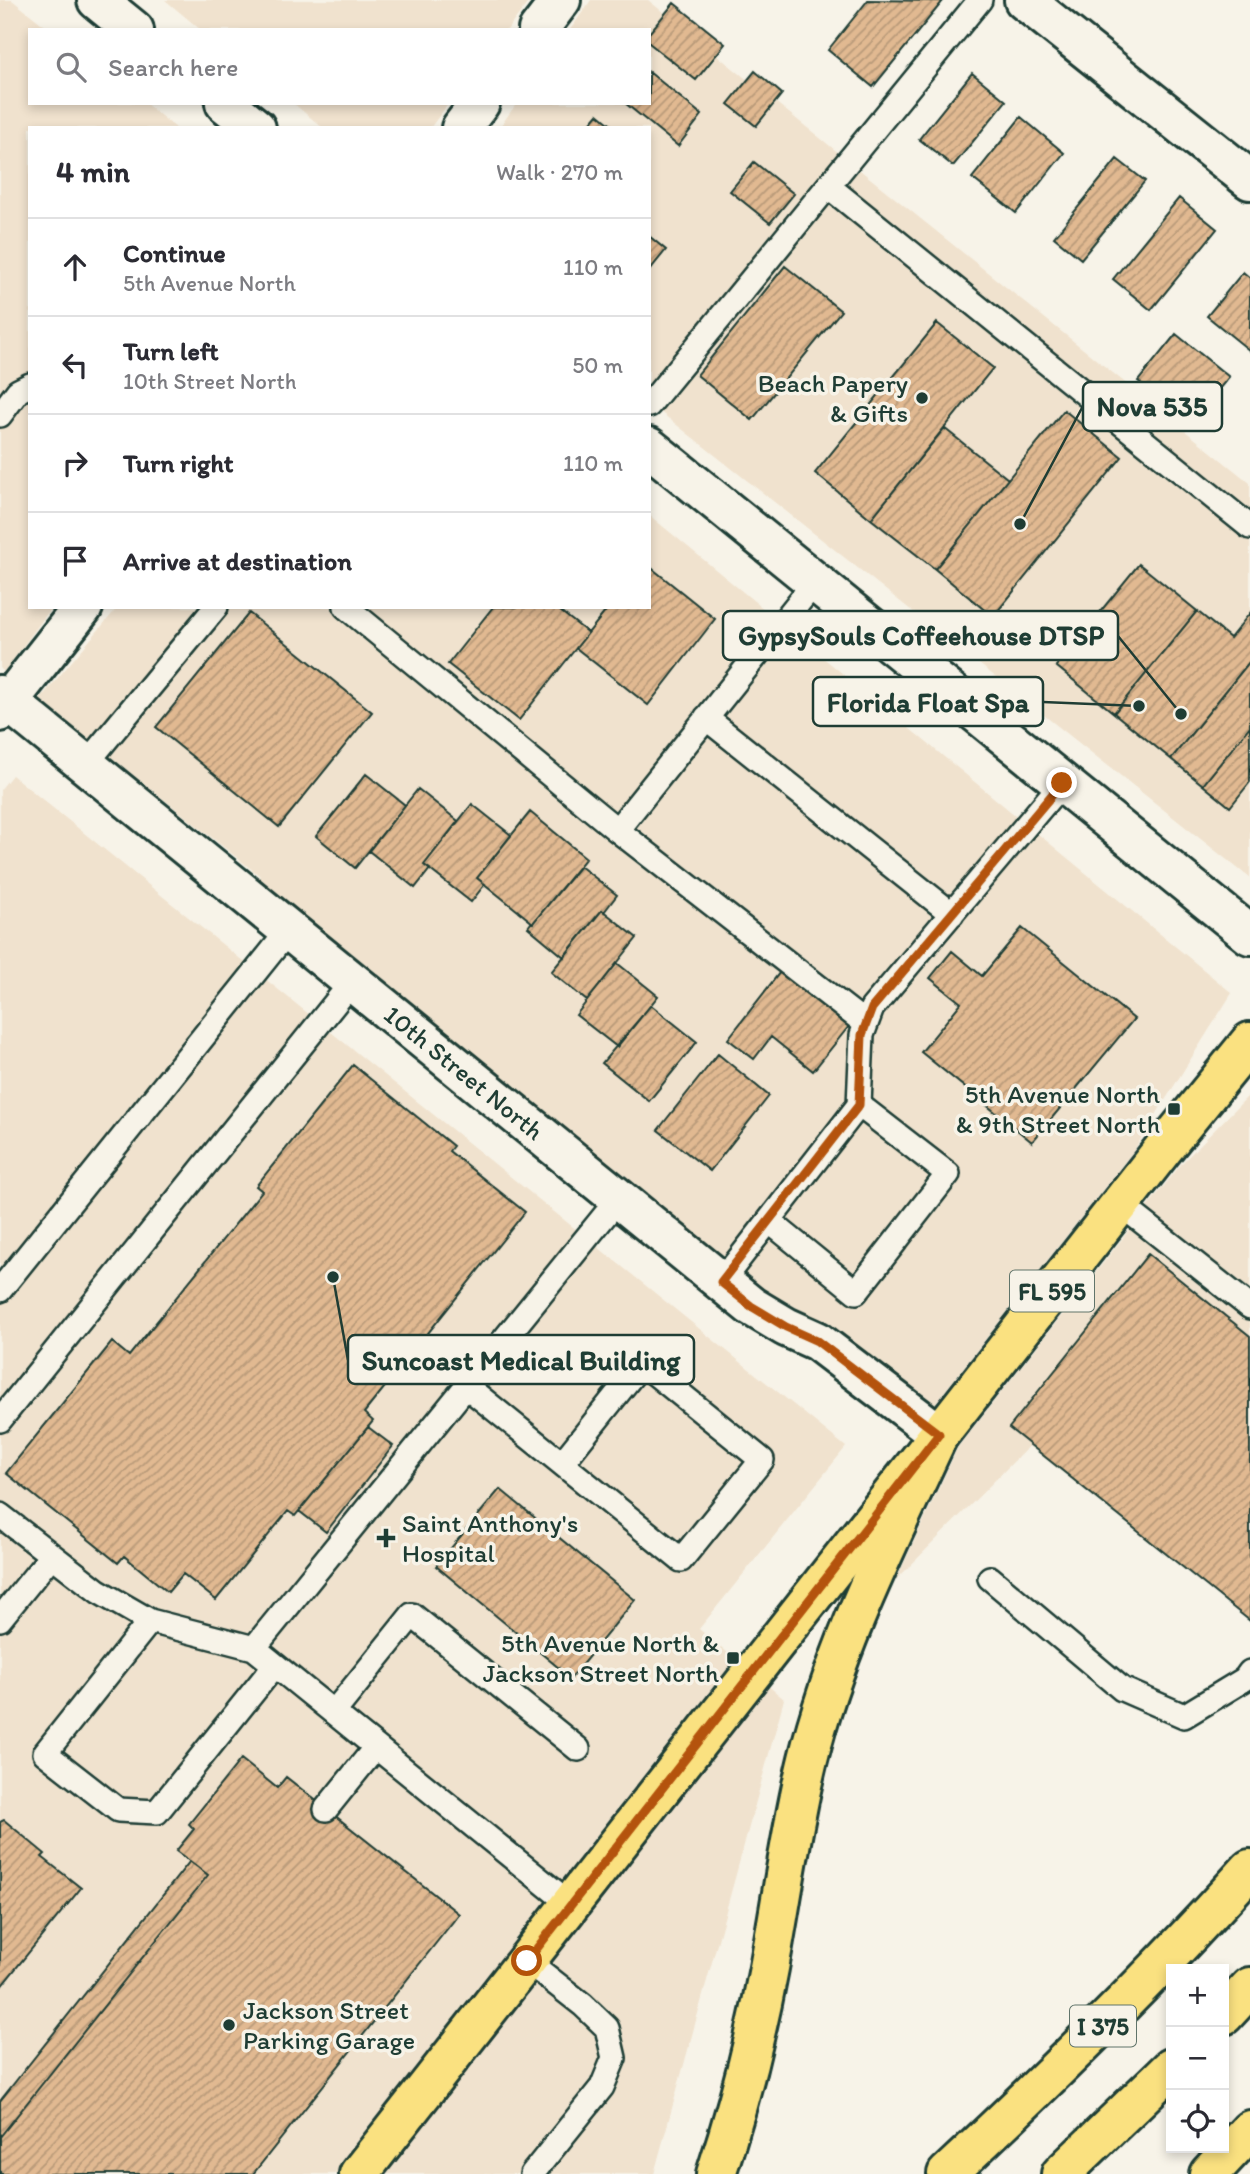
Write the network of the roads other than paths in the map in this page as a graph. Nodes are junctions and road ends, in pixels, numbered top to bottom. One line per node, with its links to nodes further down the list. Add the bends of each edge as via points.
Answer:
1 (97, 0): 5 (street)
2 (561, 0): 6 (street)
3 (980, 0): 12 (lane)
4 (1024, 0): 11 (street)
5 (132, 28)
6 (540, 28)
7 (227, 105): 9 (street)
8 (478, 105): 10 (street)
9 (254, 126)
10 (463, 126)
11 (1250, 180)
12 (828, 186): 14 (lane); 17 (lane)
13 (28, 386): 15 (lane, via 18,391)
14 (651, 403)
15 (0, 415)
16 (651, 449): 18 (street)
17 (1250, 527)
18 (815, 582): 23 (lane); 25 (street)
19 (81, 609): 22 (street)
20 (214, 609): 24 (lane)
21 (348, 609): 26 (lane)
22 (3, 703): 24 (street, 10th Street North)
23 (706, 718): 26 (lane); 27 (lane)
24 (86, 764): 28 (street, 10th Street North)
25 (1062, 783): 27 (lane); 29 (street)
26 (617, 830): 31 (lane)
27 (951, 914): 31 (lane, via 872,1008)
28 (289, 930): 30 (street, 10th Street North); 38 (lane)
29 (1250, 936)
30 (354, 981): 34 (street, 10th Street North); 41 (lane)
31 (866, 1024): 33 (lane)
32 (1250, 1042): 35 (main road, FL 595)
33 (859, 1105): 36 (lane); 36 (lane, via 948,1174 940,1185 856,1292)
34 (619, 1198): 37 (street, 10th Street North); 40 (lane)
35 (1120, 1204): 39 (lane); 42 (main road, FL 595)
36 (769, 1221): 37 (lane)
37 (721, 1282): 42 (street, 10th Street North, via 751,1306 817,1341)
38 (0, 1290)
39 (1250, 1307)
40 (466, 1386): 43 (lane); 49 (lane)
41 (0, 1420)
42 (939, 1434): 57 (main road, FL 595); 65 (main road, via 837,1663 808,1759 769,1971 739,2102)
43 (562, 1463): 43 (lane, via 681,1560 762,1460 642,1363)
44 (0, 1515): 45 (lane)
45 (51, 1556): 47 (lane); 48 (lane)
46 (990, 1578): 51 (lane, via 1122,1689 1184,1716)
47 (0, 1619)
48 (150, 1621): 49 (lane); 50 (lane, via 45,1753 118,1810 157,1812)
49 (254, 1648): 50 (lane)
50 (275, 1664): 52 (lane)
51 (1250, 1672)
52 (334, 1712): 53 (lane); 54 (lane, via 412,1615)
53 (376, 1747): 55 (lane); 57 (lane)
54 (578, 1749)
55 (326, 1809)
56 (1250, 1869): 66 (main road, I 375, via 1103,2026)
57 (570, 1903): 58 (main road, FL 595)
58 (527, 1961): 63 (main road, FL 595); 64 (lane, via 607,2028 614,2058 602,2087)
59 (1250, 1987): 60 (main road)
60 (1229, 2010)
61 (1166, 2073): 67 (main road)
62 (1250, 2130): 68 (main road)
63 (359, 2174)
64 (532, 2174)
65 (716, 2174)
66 (947, 2174)
67 (1061, 2174)
68 (1209, 2174)

